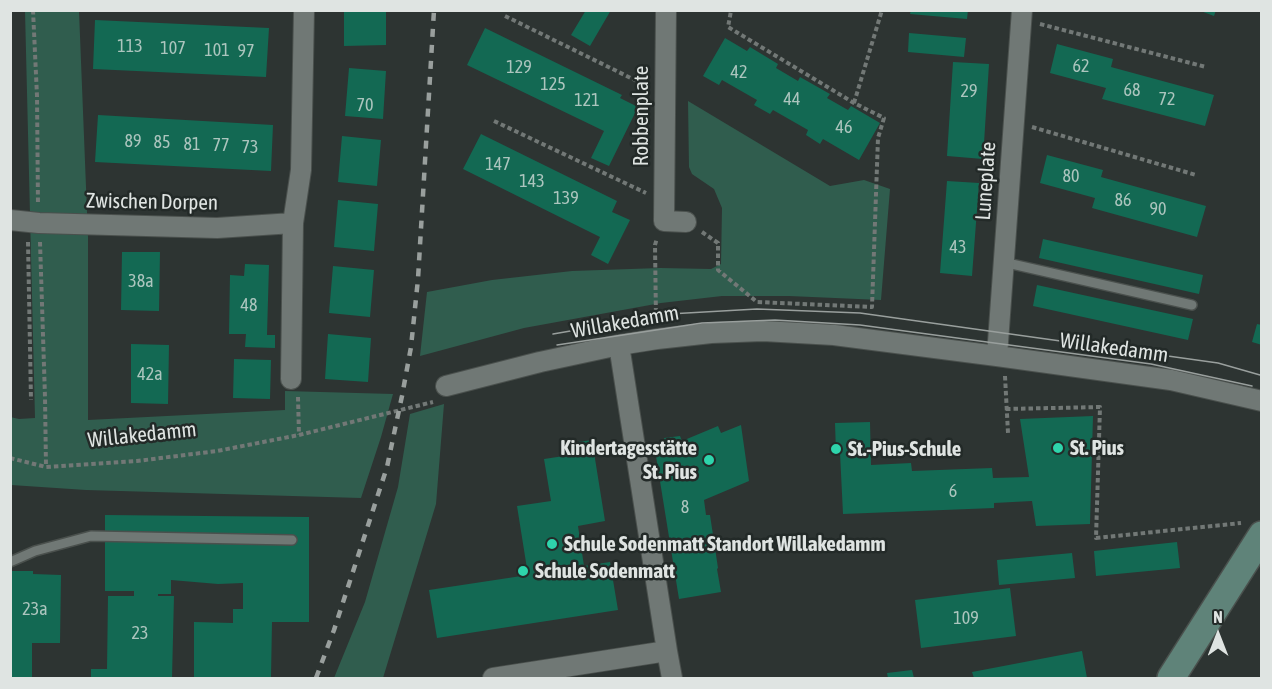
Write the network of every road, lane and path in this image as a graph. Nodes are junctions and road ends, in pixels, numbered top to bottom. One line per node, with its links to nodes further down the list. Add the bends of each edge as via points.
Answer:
1 (304, 10): 17 (street, via 301,170)
2 (666, 10): 8 (street, Robbenplate)
3 (882, 10): 9 (path)
4 (731, 11): 9 (path, via 728,27)
5 (1022, 15): 7 (path); 11 (street, Luneplate)
6 (505, 16): 8 (path)
7 (1206, 67)
8 (664, 94): 13 (street, Robbenplate)
9 (854, 103): 16 (path, via 884,118 878,138 872,308 757,302 718,270 718,243)
10 (494, 121): 13 (path, via 645,193)
11 (1014, 121): 12 (path); 18 (street, Luneplate)
12 (1196, 175)
13 (664, 195): 15 (street, Robbenplate)
14 (19, 221): 17 (street, Zwischen Dorpen, via 217,228); 25 (path)
15 (664, 221): 16 (street); 20 (path, via 654,245)
16 (686, 222)
17 (293, 223): 23 (street)
18 (1003, 262): 19 (lane); 22 (street, Luneplate)
19 (1192, 304)
20 (657, 339): 21 (street, Willakedamm); 22 (street, Willakedamm, via 763,331 834,334)
21 (619, 345): 24 (street, Willakedamm); 34 (street)
22 (997, 356): 26 (street, Willakedamm, via 1171,380); 27 (path, via 1005,375)
23 (291, 379): 29 (path, via 297,392)
24 (446, 386): 29 (path, Willakedamm, via 435,402)
25 (31, 400)
26 (1262, 401)
27 (1006, 409): 28 (path); 31 (path, via 1100,407 1096,538)
28 (1008, 433)
29 (299, 435): 30 (path, Willakedamm, via 137,461 46,467)
30 (10, 458)
31 (1256, 528): 37 (main road)
32 (292, 540): 33 (lane, via 91,537)
33 (10, 562)
34 (667, 651): 35 (street); 36 (street)
35 (493, 678)
36 (672, 678)
37 (1171, 678)

